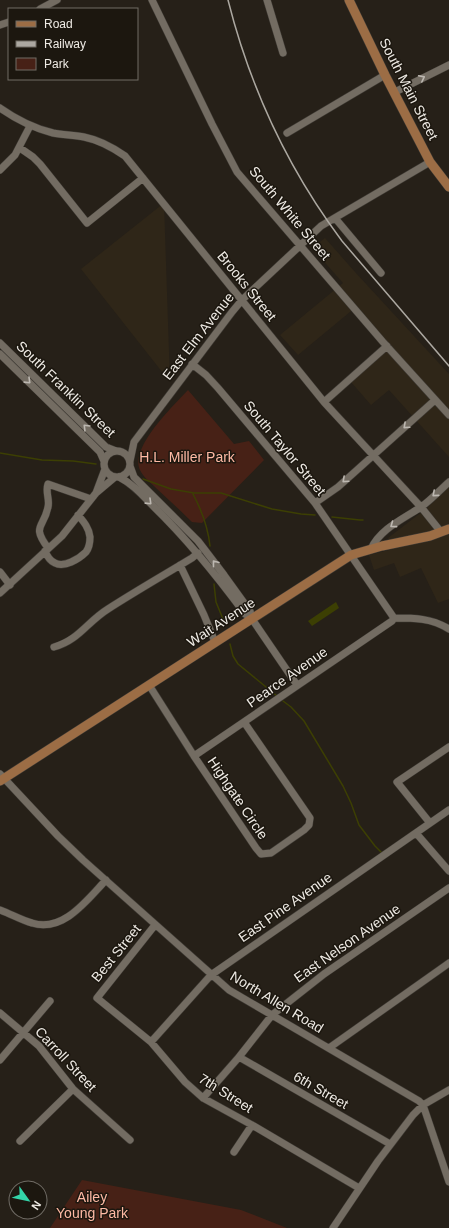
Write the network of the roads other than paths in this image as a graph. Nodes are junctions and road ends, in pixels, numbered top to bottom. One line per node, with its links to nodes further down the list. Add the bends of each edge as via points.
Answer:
1 (57, 0): 5 (street)
2 (152, 0): 19 (street, South White Street, via 232,164)
3 (267, 0): 6 (street)
4 (349, 0): 8 (main road, South Main Street)
5 (42, 8)
6 (283, 53)
7 (449, 65): 9 (street, one-way to 7)
8 (385, 75): 9 (main road, South Main Street); 12 (street)
9 (395, 92): 14 (main road, South Main Street)
10 (0, 108): 11 (street, Brooks Street)
11 (30, 126): 13 (street); 16 (street, Brooks Street, via 54,133 84,137 113,147 125,156)
12 (287, 134)
13 (20, 148): 15 (street); 16 (street, via 40,164 87,223)
14 (430, 162): 17 (main road, South Main Street); 18 (street, East Elm Avenue)
15 (0, 170)
16 (143, 178): 21 (street, Brooks Street)
17 (449, 187)
18 (336, 218): 19 (street, East Elm Avenue, via 321,226); 20 (street)
19 (300, 246): 21 (street, East Elm Avenue); 23 (street, South White Street)
20 (381, 273)
21 (242, 300): 25 (street, East Elm Avenue); 27 (street, Brooks Street)
22 (0, 343): 30 (street, South Franklin Street, one-way to 22, via 106,446)
23 (387, 346): 26 (street, South White Street); 27 (street)
24 (0, 354): 33 (street, South Franklin Street, one-way to 33, via 100,452)
25 (192, 364): 29 (street, East Elm Avenue); 38 (street, South Taylor Street, via 218,388)
26 (435, 400): 28 (street, South White Street); 31 (street, one-way to 31)
27 (324, 402): 31 (street, Brooks Street)
28 (449, 415)
29 (134, 442): 30 (street, East Elm Avenue); 32 (street, East Elm Avenue)
30 (118, 451): 32 (street, via 128,457); 33 (street, via 108,454)
31 (373, 455): 38 (street, one-way to 38, via 338,487); 39 (street, Brooks Street)
32 (130, 463): 34 (street, via 126,474); 51 (street, one-way to 32, via 250,611 204,549 134,477)
33 (104, 465): 34 (street, via 109,475); 36 (street)
34 (117, 477): 36 (street); 44 (street, one-way to 44, via 129,482)
35 (449, 482): 39 (street, one-way to 39)
36 (96, 493): 37 (street)
37 (91, 499): 40 (street); 43 (street, via 48,484 48,508 41,523 40,533)
38 (315, 503): 45 (street, South Taylor Street)
39 (421, 507): 41 (street, Brooks Street); 42 (street, one-way to 42, via 379,536)
40 (78, 515): 43 (street, via 62,536); 43 (street, via 89,530 89,545 86,552 62,565 51,561)
41 (445, 531): 42 (main road, Wait Avenue)
42 (371, 549): 45 (main road, Wait Avenue)
43 (46, 550): 48 (street)
44 (198, 553): 46 (street); 51 (street, via 245,614)
45 (350, 555): 50 (street, South Taylor Street); 51 (main road, Wait Avenue)
46 (180, 565): 53 (street); 54 (street, via 107,609 71,640)
47 (0, 572): 48 (street)
48 (10, 585): 49 (street)
49 (0, 593)
50 (394, 618): 52 (street, via 428,620); 55 (street, Pearce Avenue)
51 (252, 619): 53 (main road, Wait Avenue); 55 (street)
52 (449, 629)
53 (215, 642): 56 (main road, Wait Avenue)
54 (54, 646)
55 (297, 685): 57 (street, Pearce Avenue)
56 (149, 686): 59 (street, Highgate Circle); 60 (main road, Wait Avenue)
57 (244, 722): 59 (street, Pearce Avenue); 59 (street, Highgate Circle, via 310,818 309,825 304,830 271,853 261,854 256,848)
58 (449, 747): 62 (street, via 397,782)
59 (194, 756)
60 (1, 778): 65 (street, North Allen Road)
61 (449, 810): 62 (street, East Pine Avenue)
62 (430, 823): 63 (street, East Pine Avenue)
63 (416, 833): 64 (street); 70 (street, East Pine Avenue)
64 (449, 871)
65 (106, 880): 67 (street, via 79,908 58,923 43,926); 68 (street, North Allen Road)
66 (449, 888): 74 (street, East Nelson Avenue, via 324,974)
67 (0, 910)
68 (155, 925): 70 (street, North Allen Road); 71 (street, Best Street)
69 (449, 963): 77 (street)
70 (211, 975): 74 (street, North Allen Road, via 233,993); 76 (street, East Pine Avenue)
71 (97, 998): 76 (street, 7th Street)
72 (50, 1001): 75 (street)
73 (0, 1013): 75 (street, Carroll Street)
74 (272, 1015): 77 (street, North Allen Road); 78 (street, East Nelson Avenue)
75 (24, 1033): 79 (street); 80 (street, Carroll Street, via 39,1046)
76 (152, 1042): 82 (street, 7th Street, via 184,1082)
77 (329, 1048): 83 (street, North Allen Road)
78 (239, 1057): 82 (street, East Nelson Avenue); 87 (street, 6th Street)
79 (0, 1060)
80 (73, 1090): 85 (street, Carroll Street); 86 (street)
81 (449, 1090): 83 (street)
82 (203, 1098): 84 (street, 7th Street)
83 (423, 1105): 87 (street); 89 (street)
84 (252, 1125): 88 (street); 90 (street, 7th Street)
85 (130, 1140)
86 (20, 1141)
87 (390, 1144): 90 (street)
88 (234, 1152)
89 (449, 1182)
90 (359, 1188): 91 (street)
91 (333, 1228)

